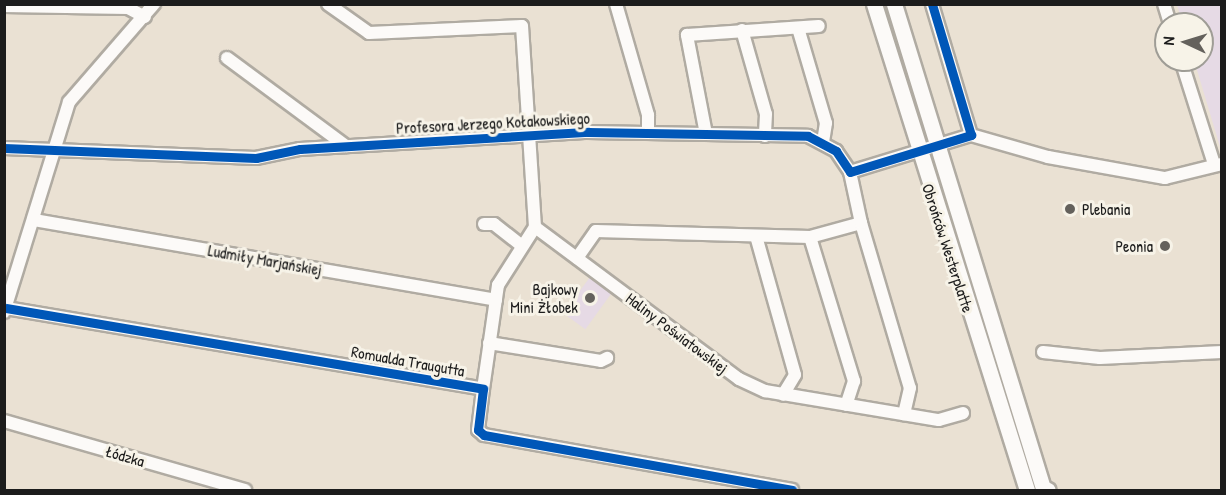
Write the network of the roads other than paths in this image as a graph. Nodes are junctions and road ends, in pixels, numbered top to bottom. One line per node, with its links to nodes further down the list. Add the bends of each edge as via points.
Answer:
1 (154, 4): 8 (street, Romualda Traugutta)
2 (328, 4): 15 (street, Profesora Jerzego Kołakowskiego, via 369,33 522,26)
3 (616, 4): 14 (street, via 648,116)
4 (874, 4): 24 (main road, Obrońców Westerplatte)
5 (894, 4): 21 (main road, Obrońców Westerplatte)
6 (932, 4): 18 (street)
7 (4, 6): 8 (street, via 128,8)
8 (145, 17): 23 (street, Romualda Traugutta, via 80,85)
9 (819, 26): 10 (street)
10 (798, 28): 11 (street); 19 (street, via 826,123)
11 (742, 30): 16 (street, via 693,32 685,42); 17 (street, via 766,114)
12 (227, 58): 20 (street)
13 (1185, 72): 25 (street)
14 (648, 133): 15 (street, Profesora Jerzego Kołakowskiego); 16 (street, Profesora Jerzego Kołakowskiego)
15 (531, 134): 20 (street, Profesora Jerzego Kołakowskiego); 30 (street)
16 (706, 134): 17 (street, Profesora Jerzego Kołakowskiego)
17 (765, 135): 19 (street, Profesora Jerzego Kołakowskiego)
18 (971, 135): 21 (street); 25 (street, via 1048,158 1165,178)
19 (823, 141): 26 (street)
20 (346, 146): 23 (street, Profesora Jerzego Kołakowskiego, via 245,158)
21 (936, 146): 24 (street); 51 (main road, Obrońców Westerplatte)
22 (4, 148): 23 (street, Profesora Jerzego Kołakowskiego)
23 (54, 150): 27 (street, Romualda Traugutta)
24 (918, 152): 26 (street); 50 (main road, Obrońców Westerplatte)
25 (1218, 164)
26 (850, 172): 28 (street)
27 (34, 220): 35 (street, Ludmiły Marjańskiej); 36 (street, Romualda Traugutta)
28 (861, 223): 32 (street); 45 (street, via 910,388)
29 (484, 224): 33 (street, via 494,224)
30 (535, 227): 33 (street); 34 (street, Haliny Poświatowskiej)
31 (756, 236): 32 (street); 34 (street, via 596,231); 42 (street, via 795,375)
32 (810, 237): 43 (street, via 854,381)
33 (521, 245): 35 (street, via 498,285)
34 (577, 258): 42 (street, Haliny Poświatowskiej, via 739,379)
35 (496, 300): 37 (street)
36 (5, 310): 41 (street, Romualda Traugutta)
37 (489, 344): 40 (street, via 602,361); 41 (street)
38 (1043, 352): 39 (street, via 1100,358)
39 (1221, 352)
40 (608, 358)
41 (483, 389): 47 (street, Romualda Traugutta, via 478,430 484,435)
42 (783, 395): 43 (street, Haliny Poświatowskiej)
43 (846, 405): 45 (street, Haliny Poświatowskiej)
44 (963, 413): 45 (street, Haliny Poświatowskiej, via 939,420)
45 (904, 414)
46 (4, 421): 48 (street, Łódzka)
47 (740, 486): 49 (street, Romualda Traugutta)
48 (245, 490)
49 (792, 490)
50 (1027, 490)
51 (1045, 490)

